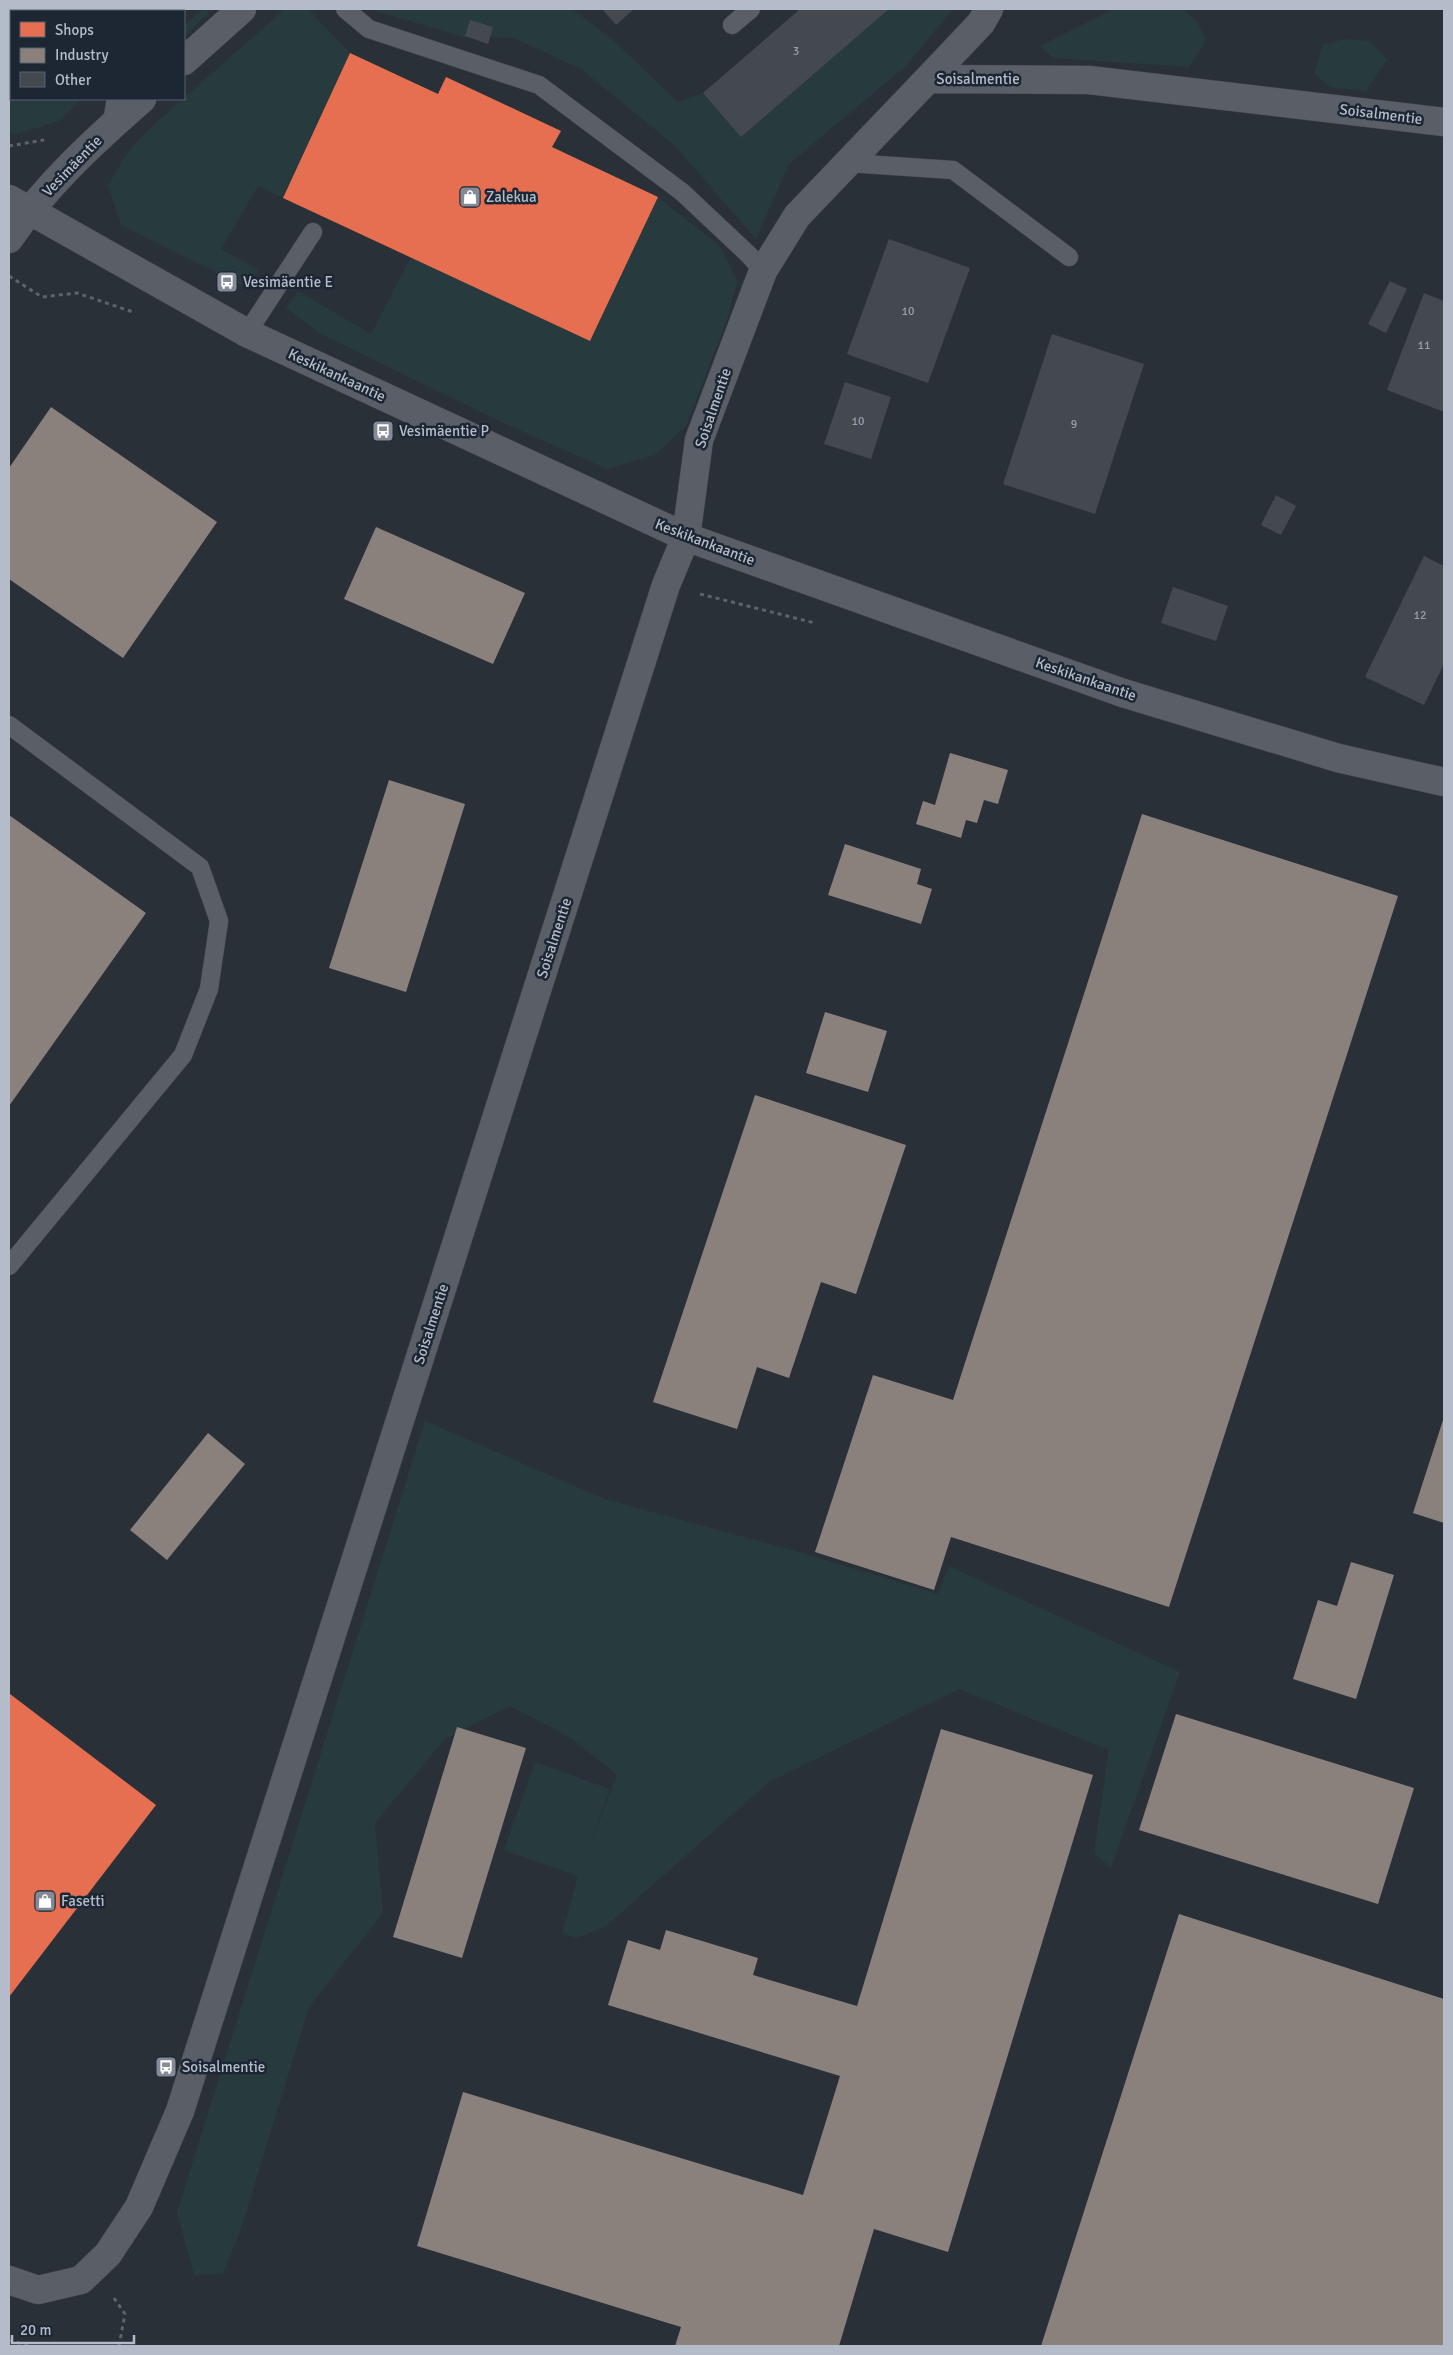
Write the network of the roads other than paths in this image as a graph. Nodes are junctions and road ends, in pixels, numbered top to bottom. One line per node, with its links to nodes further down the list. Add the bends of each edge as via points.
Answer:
1 (242, 9): 6 (street)
2 (345, 9): 17 (lane, via 369,29 539,85 682,192)
3 (751, 9): 5 (lane)
4 (989, 9): 7 (street, via 981,24)
5 (732, 25)
6 (185, 60)
7 (928, 79): 10 (street, Soisalmentie, via 1088,80); 12 (street, Soisalmentie)
8 (116, 100): 11 (lane)
9 (141, 100): 11 (street, Vesimäentie)
10 (1444, 122)
11 (111, 126): 13 (street, Vesimäentie)
12 (848, 164): 16 (lane, via 953,170); 17 (street, Soisalmentie, via 797,216)
13 (19, 205): 15 (street, Vesimäentie); 18 (street, Keskikankaantie)
14 (313, 232): 18 (lane)
15 (9, 239)
16 (1069, 257)
17 (762, 271): 19 (street, Soisalmentie, via 699,440)
18 (247, 333): 19 (street, Keskikankaantie)
19 (686, 537): 21 (street, Keskikankaantie, via 1123,693 1338,758); 23 (street, Soisalmentie, via 666,585 180,2111 138,2207 108,2254 95,2267 81,2280 38,2290)
20 (9, 725): 22 (lane, via 200,867 219,921 209,989 183,1055)
21 (1444, 782)
22 (9, 1266)
23 (9, 2280)

